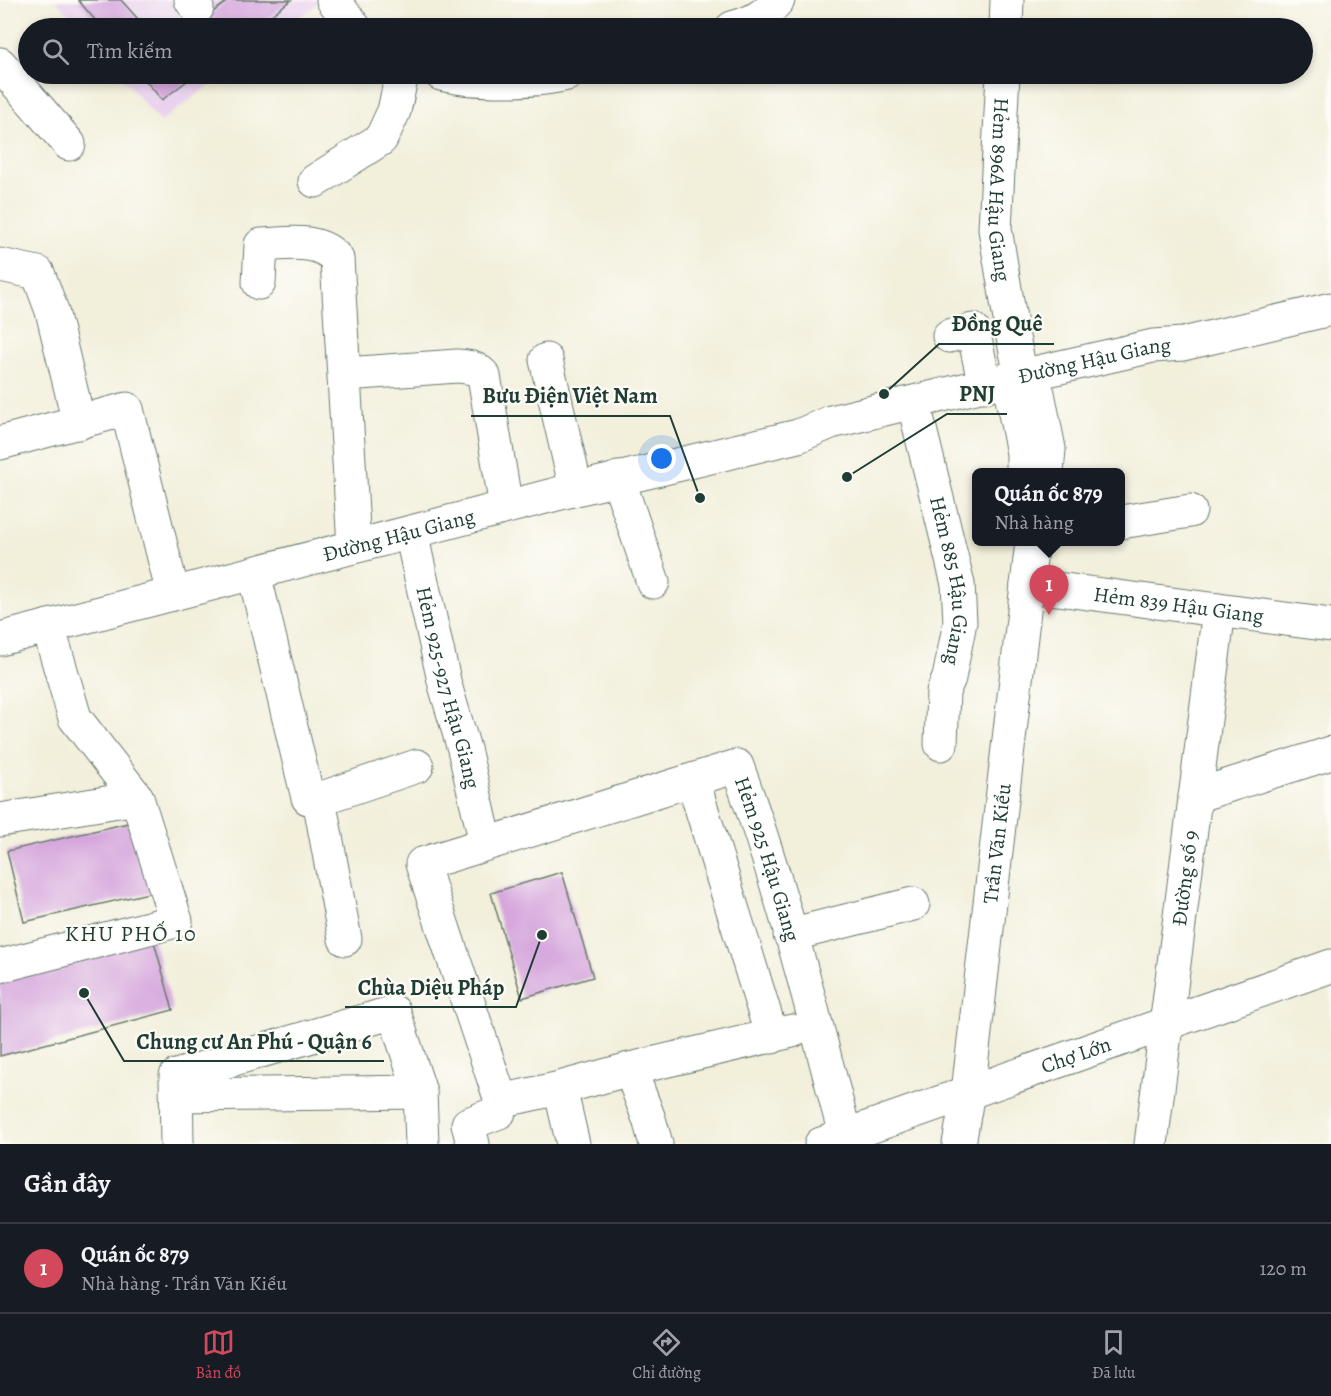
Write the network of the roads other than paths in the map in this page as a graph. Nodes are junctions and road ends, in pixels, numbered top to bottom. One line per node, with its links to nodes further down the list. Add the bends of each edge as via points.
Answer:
1 (333, 0): 4 (street)
2 (778, 0): 5 (street)
3 (1007, 0): 6 (street)
4 (347, 18)
5 (760, 18)
6 (1006, 18)
7 (0, 64): 10 (street)
8 (400, 84): 11 (street, via 381,139)
9 (1002, 84): 18 (street, Hẻm 896A Hậu Giang, via 995,229 1012,337)
10 (69, 144)
11 (315, 181)
12 (0, 265): 20 (street, via 38,273 52,311)
13 (259, 283): 17 (street, via 261,244 309,244 333,253 338,259)
14 (1331, 309): 18 (street, Đường Hậu Giang, via 1183,344 1157,362 1058,385)
15 (950, 336): 18 (street, via 973,330)
16 (546, 360): 26 (street)
17 (346, 374): 27 (street, via 457,366 480,372 484,376); 31 (street)
18 (1014, 388): 19 (street, Đường Hậu Giang, via 986,401); 21 (street, Đường Hậu Giang, via 831,422); 23 (street); 24 (street, via 1049,449)
19 (917, 417): 21 (street, Đường Hậu Giang, via 834,436); 41 (street, Hẻm 885 Hậu Giang, via 958,584 960,622 943,692)
20 (79, 423): 22 (street); 36 (street, via 127,409)
21 (798, 436): 25 (street, Đường Hậu Giang)
22 (0, 443)
23 (1023, 468)
24 (1047, 468)
25 (618, 478): 26 (street, Đường Hậu Giang); 34 (street)
26 (576, 489): 27 (street, Đường Hậu Giang)
27 (506, 507): 30 (street, Đường Hậu Giang)
28 (1190, 511): 29 (street)
29 (1125, 521)
30 (411, 532): 31 (street, Đường Hậu Giang); 49 (street, Hẻm 925-927 Hậu Giang)
31 (354, 546): 33 (street, Đường Hậu Giang)
32 (1032, 546): 35 (street, Trần Văn Kiểu)
33 (254, 573): 36 (street, Đường Hậu Giang); 47 (street, via 309,798)
34 (653, 582)
35 (1027, 585): 37 (street, Hẻm 839 Hậu Giang); 61 (street, Trần Văn Kiểu)
36 (172, 594): 39 (street, Đường Hậu Giang)
37 (1219, 610): 38 (street, Hẻm 839 Hậu Giang); 45 (street, Đường số 9)
38 (1331, 625)
39 (48, 626): 40 (street, Đường Hậu Giang); 46 (street, via 75,718)
40 (0, 639)
41 (941, 744)
42 (1330, 745): 45 (street)
43 (417, 766): 47 (street)
44 (693, 781): 49 (street, Hẻm 925 Hậu Giang); 51 (street, Hẻm 925 Hậu Giang, via 737,766 763,837); 57 (street)
45 (1196, 796): 56 (street, Đường số 9)
46 (137, 798): 48 (street); 53 (street, via 176,921)
47 (320, 799): 52 (street)
48 (0, 820)
49 (486, 843): 63 (street, Hẻm 925 Hậu Giang, via 422,864)
50 (913, 904): 51 (street)
51 (790, 935): 55 (street, Hẻm 925 Hậu Giang)
52 (345, 939)
53 (0, 966)
54 (1331, 966): 56 (street, Chợ Lớn)
55 (817, 1024): 57 (street); 64 (street, Hẻm 925 Hậu Giang)
56 (1166, 1024): 61 (street, Chợ Lớn); 71 (street, Đường số 9)
57 (772, 1037): 58 (street)
58 (630, 1069): 59 (street); 69 (street)
59 (560, 1088): 63 (street); 68 (street)
60 (420, 1092): 62 (street); 62 (street, via 394,1012 176,1076); 66 (street)
61 (968, 1092): 64 (street, Chợ Lớn); 70 (street, Trần Văn Kiểu)
62 (177, 1095): 65 (street)
63 (501, 1101): 67 (street, via 498,1112 468,1124)
64 (833, 1139)
65 (177, 1144)
66 (422, 1144)
67 (473, 1144)
68 (573, 1144)
69 (656, 1144)
70 (958, 1144)
71 (1151, 1144)

